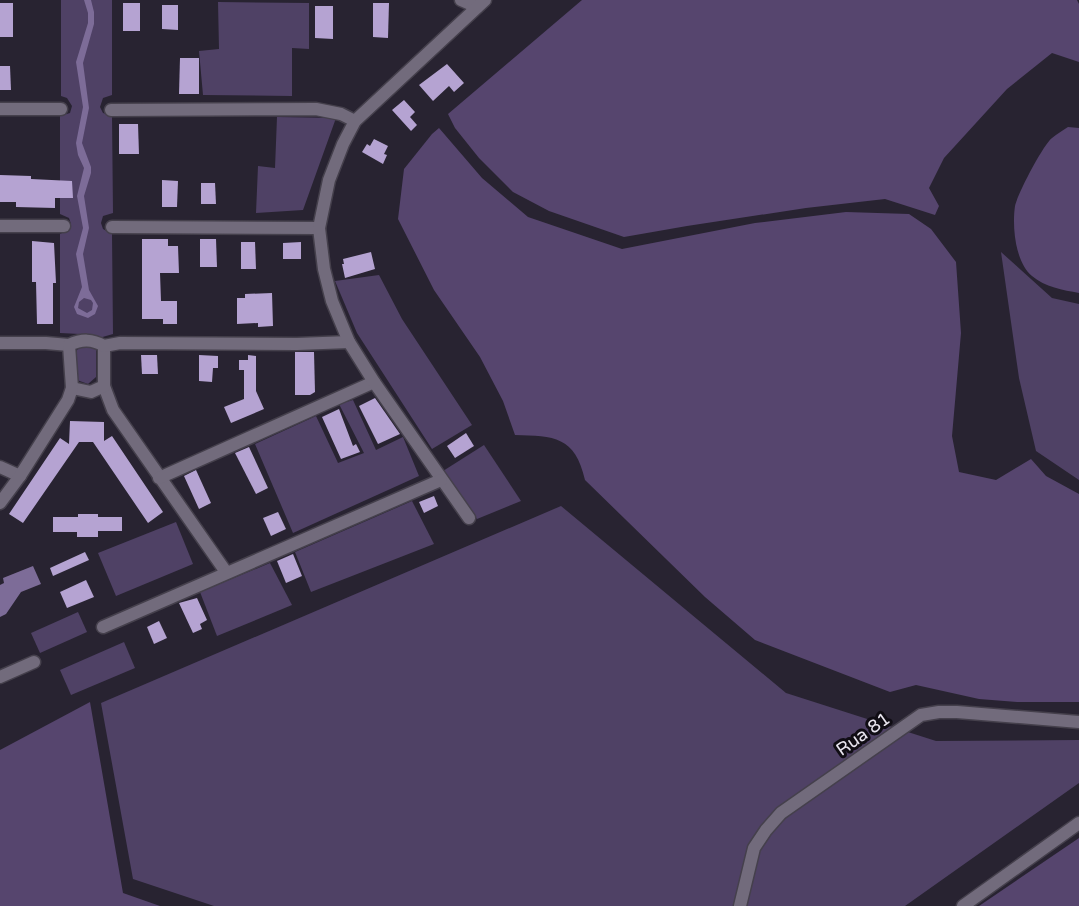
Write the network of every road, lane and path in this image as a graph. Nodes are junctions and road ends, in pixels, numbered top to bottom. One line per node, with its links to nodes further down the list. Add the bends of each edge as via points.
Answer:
1 (461, 0): 2 (street)
2 (481, 4): 6 (street)
3 (0, 109): 4 (street)
4 (61, 109)
5 (111, 110): 6 (street, via 316,109)
6 (355, 121): 10 (street, via 330,180)
7 (0, 226): 8 (street)
8 (64, 226)
9 (112, 227): 10 (street)
10 (319, 228): 11 (street, via 332,301)
11 (349, 342): 14 (street); 15 (street)
12 (0, 343): 13 (street)
13 (69, 345): 14 (street, via 92,340); 17 (street)
14 (104, 346): 16 (street)
15 (374, 381): 20 (street); 21 (street)
16 (104, 386): 17 (street, via 91,392); 20 (street, via 113,410)
17 (72, 388): 19 (street, via 63,410)
18 (0, 467): 19 (street)
19 (20, 476): 22 (street)
20 (159, 478): 24 (street)
21 (441, 480): 23 (street); 24 (street)
22 (0, 503)
23 (469, 518)
24 (226, 572): 25 (street)
25 (104, 627)
26 (34, 662): 27 (street)
27 (0, 677)
28 (1079, 722): 30 (street, Rua 81, via 957,712 921,715 781,813 754,848)
29 (1079, 823): 31 (street)
30 (740, 906)
31 (963, 906)

